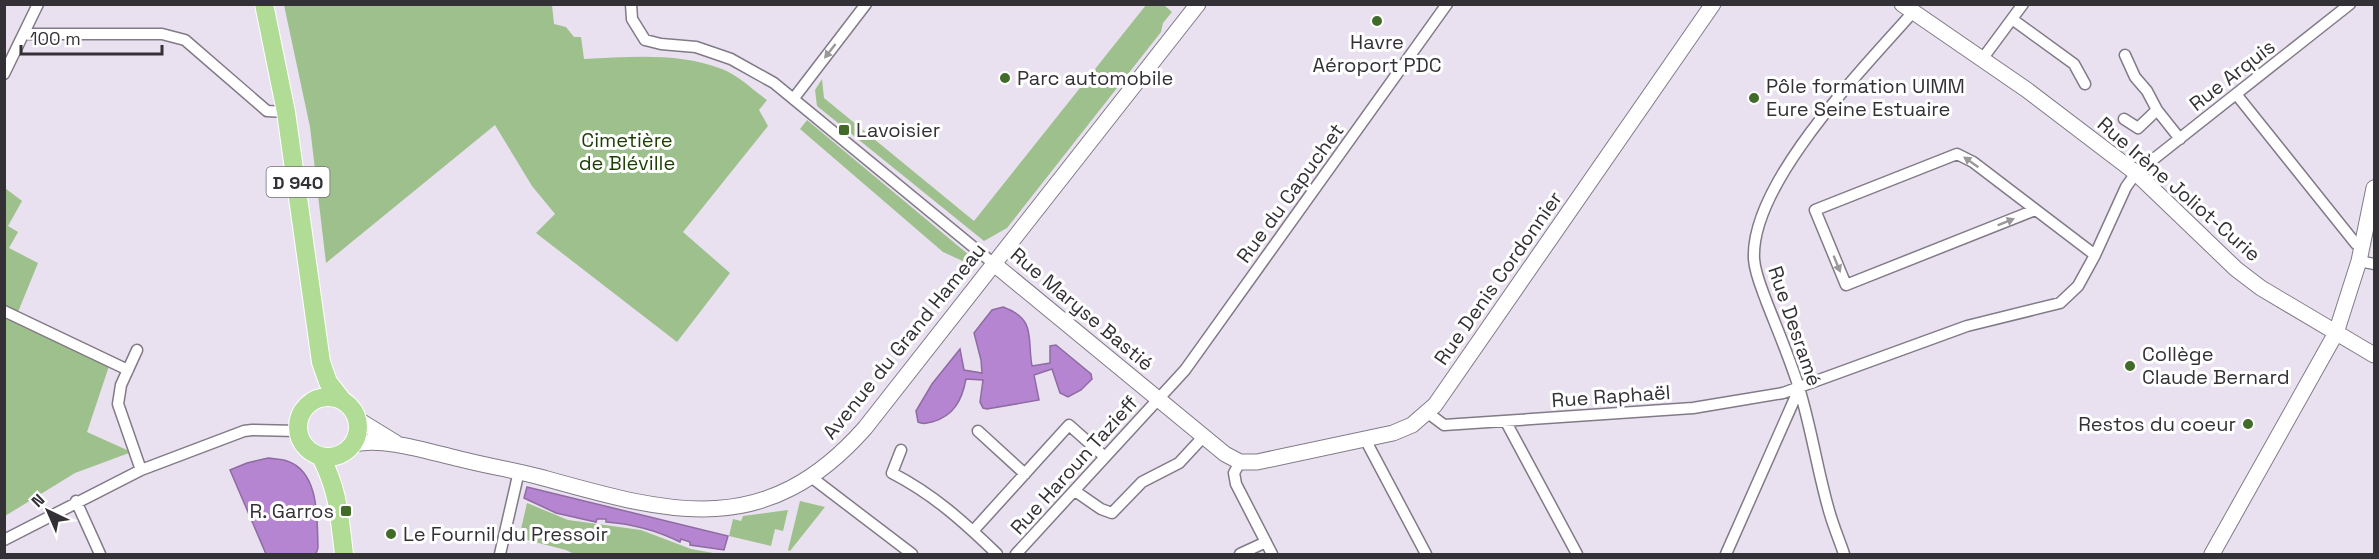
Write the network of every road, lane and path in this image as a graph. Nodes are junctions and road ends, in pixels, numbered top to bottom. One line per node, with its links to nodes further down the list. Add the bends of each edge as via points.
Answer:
1 (38, 4): 12 (street)
2 (264, 4): 20 (main road, D 940)
3 (631, 4): 18 (street, Rue Maryse Bastié, via 632,19 645,40 696,47 731,59)
4 (866, 4): 18 (street, one-way to 18)
5 (1198, 4): 28 (street, Avenue du Grand Hameau)
6 (1447, 4): 36 (street, Rue du Capuchet, via 1185,370)
7 (1713, 4): 39 (street, Rue Denis Cordonnier)
8 (2023, 4): 11 (street)
9 (2350, 4): 17 (street, Rue Arquis)
10 (1908, 8): 14 (street, Rue Irène Joliot-Curie); 35 (street, Rue Desramé, via 1811,132 1787,167 1758,225 1757,275)
11 (2012, 19): 14 (street); 16 (street, via 2074,64)
12 (24, 34): 15 (street); 20 (street, via 162,34 185,40 267,111)
13 (2125, 55): 19 (street)
14 (1983, 58): 23 (street, Rue Irène Joliot-Curie)
15 (4, 74)
16 (2085, 84)
17 (2236, 94): 22 (street, Rue Arquis); 27 (street)
18 (794, 98): 28 (street, Rue Maryse Bastié)
19 (2157, 110): 21 (street, via 2138,128); 22 (street)
20 (286, 112): 33 (main road, D 940)
21 (2124, 119)
22 (2180, 138): 23 (street, Rue Arquis)
23 (2136, 173): 26 (street, Rue Raphaël); 30 (street, Rue Irène Joliot-Curie, via 2236,269)
24 (2374, 188): 27 (street)
25 (2035, 210): 25 (street, one-way to 25, via 1957,154 1815,210 1846,285); 26 (street)
26 (2095, 255): 35 (street, Rue Raphaël, via 2078,286 2060,303 1967,326)
27 (2366, 257): 30 (street)
28 (994, 264): 36 (street, Rue Maryse Bastié); 55 (street, Avenue du Grand Hameau, via 865,428)
29 (4, 311): 34 (street)
30 (2336, 333): 32 (street, Rue Irène Joliot-Curie); 74 (street)
31 (137, 350): 34 (street)
32 (2374, 355)
33 (321, 362): 37 (main road, D 940); 38 (main road, D 940, via 328,382)
34 (128, 370): 52 (street, via 118,404)
35 (1799, 388): 41 (street, Rue Raphaël, via 1694,408); 72 (street); 73 (street, Rue Desramé, via 1828,509)
36 (1158, 399): 44 (street, Rue Maryse Bastié); 50 (street, Rue Haroun Tazieff)
37 (316, 400): 38 (main road); 42 (main road, via 302,412)
38 (342, 400): 40 (main road)
39 (1428, 413): 41 (street, Rue Raphaël, via 1444,425); 45 (street, Rue Denis Cordonnier, via 1393,433)
40 (357, 419): 46 (street, Avenue du Grand Hameau); 47 (main road, via 357,436)
41 (1506, 422): 71 (street)
42 (298, 431): 49 (main road, via 308,450); 52 (street, via 252,429)
43 (978, 431): 54 (street)
44 (1204, 436): 51 (street, Rue Maryse Bastié); 56 (street, via 1179,464 1142,482 1112,513)
45 (1365, 439): 51 (street, Rue Denis Cordonnier, via 1257,462); 70 (street)
46 (399, 444): 47 (street, Avenue du Grand Hameau); 53 (street, Avenue du Grand Hameau)
47 (350, 448): 49 (main road, via 334,457); 57 (main road)
48 (901, 450): 59 (street, via 892,473 948,507)
49 (321, 457): 57 (main road)
50 (1105, 457): 54 (street, via 1069,425); 56 (street, Rue Haroun Tazieff)
51 (1240, 462): 61 (street, via 1234,473 1236,484)
52 (141, 470): 58 (street)
53 (519, 471): 55 (street, Avenue du Grand Hameau, via 639,503 693,510 749,504); 64 (street)
54 (1025, 474): 59 (street)
55 (812, 477): 65 (street)
56 (1075, 491): 67 (street, Rue Haroun Tazieff)
57 (337, 494): 63 (main road)
58 (76, 501): 60 (street); 62 (street)
59 (974, 531): 66 (street)
60 (5, 540)
61 (1266, 542): 68 (street); 69 (street)
62 (100, 555)
63 (344, 555)
64 (500, 555)
65 (912, 555)
66 (997, 555)
67 (1016, 555)
68 (1240, 555)
69 (1272, 555)
70 (1426, 555)
71 (1577, 555)
72 (1726, 555)
73 (1844, 555)
74 (2212, 555)

